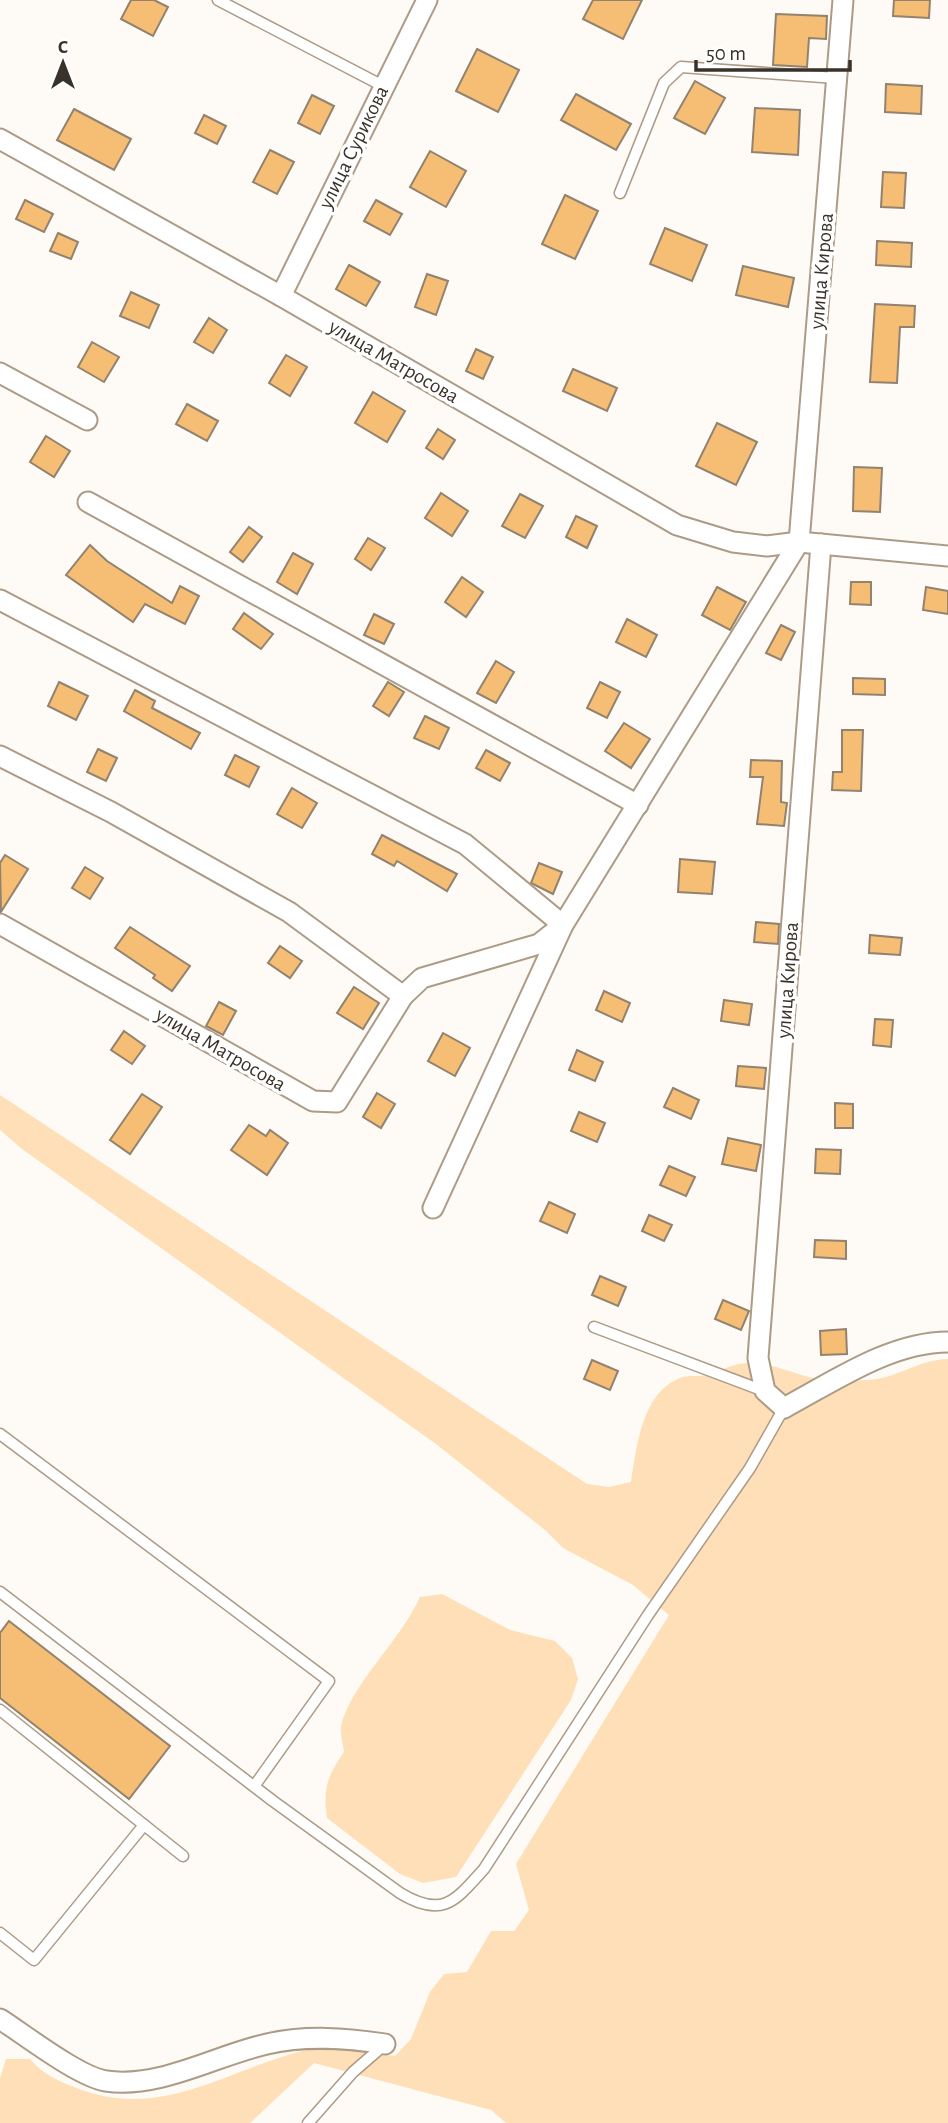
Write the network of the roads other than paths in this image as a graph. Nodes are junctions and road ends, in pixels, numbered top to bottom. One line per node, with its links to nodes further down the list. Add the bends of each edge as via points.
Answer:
1 (218, 0): 5 (lane)
2 (427, 0): 5 (street, улица Сурикова)
3 (843, 0): 4 (street, улица Кирова)
4 (836, 78): 7 (lane, via 681,67 664,83); 12 (street, улица Кирова)
5 (383, 86): 8 (street, улица Сурикова)
6 (0, 139): 8 (street, улица Матросова)
7 (620, 193)
8 (281, 296): 12 (street, улица Матросова, via 677,525 733,542 767,546)
9 (0, 373): 10 (street)
10 (87, 420)
11 (88, 502): 17 (street)
12 (799, 541): 13 (street, улица Матросова); 17 (street, улица Матросова)
13 (821, 544): 14 (street, улица Матросова); 24 (street, улица Кирова, via 758,1358)
14 (948, 556)
15 (0, 600): 19 (street, via 464,844)
16 (0, 756): 20 (street, via 289,912)
17 (638, 805): 19 (street, улица Матросова)
18 (0, 924): 20 (street, улица Матросова, via 313,1101 326,1104 337,1102)
19 (563, 925): 20 (street, улица Матросова, via 539,944 422,978); 21 (street, улица Матросова)
20 (403, 996)
21 (433, 1208)
22 (594, 1327): 24 (lane)
23 (948, 1342): 25 (street, via 933,1342 875,1360)
24 (765, 1391): 25 (street)
25 (784, 1408): 29 (lane, via 750,1468 648,1615 484,1869 455,1901 419,1905)
26 (0, 1434): 29 (lane, via 329,1681)
27 (0, 1592): 29 (lane)
28 (0, 1710): 30 (lane)
29 (255, 1785)
30 (144, 1825): 31 (lane); 32 (lane, via 34,1960)
31 (183, 1856)
32 (0, 1933)
33 (0, 2019): 34 (street, via 87,2074 106,2081 158,2077 268,2043 348,2038)
34 (385, 2044): 35 (lane)
35 (308, 2123)

